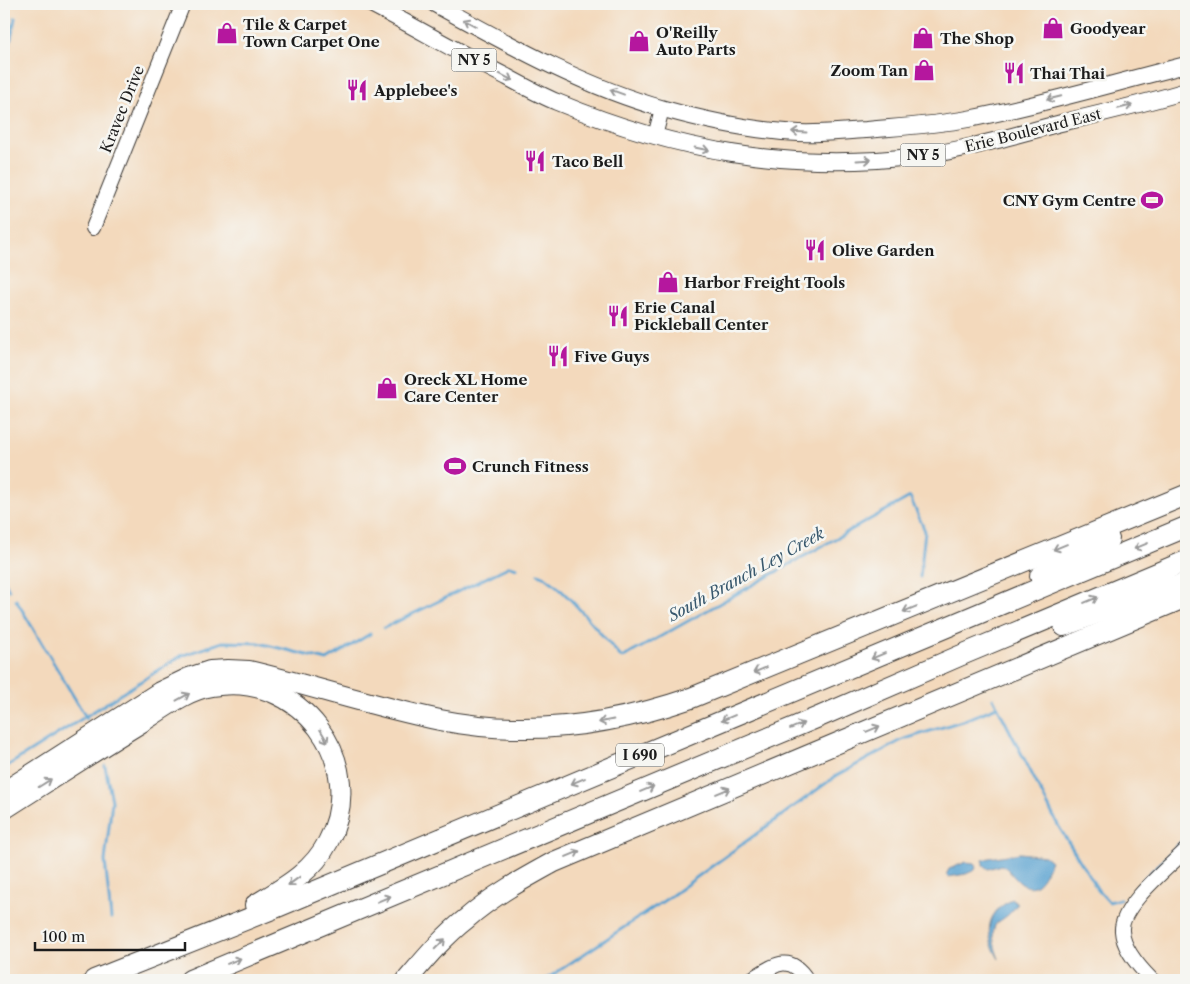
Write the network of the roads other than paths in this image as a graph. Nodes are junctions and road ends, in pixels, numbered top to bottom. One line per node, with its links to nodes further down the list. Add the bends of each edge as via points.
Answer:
1 (183, 4): 8 (street, Kravec Drive)
2 (371, 4): 7 (main road, Erie Boulevard East / NY 5, one-way to 7, via 555,102 623,128)
3 (435, 4): 6 (main road, Erie Boulevard East / NY 5, one-way to 3, via 569,74)
4 (1186, 65): 6 (main road, Erie Boulevard East / NY 5, one-way to 6, via 968,119 845,132 799,133 737,125)
5 (1186, 92): 7 (main road, Erie Boulevard East / NY 5, one-way to 5, via 722,152 778,160 846,161 920,156)
6 (662, 108): 7 (street)
7 (655, 136)
8 (93, 228)
9 (1186, 495): 17 (highway, one-way to 17, via 655,711 574,726 474,725 441,720 249,671 210,671 160,692)
10 (1186, 499): 15 (highway)
11 (1186, 528): 15 (highway, I 690, one-way to 15)
12 (1186, 561): 16 (highway, I 690, one-way to 12)
13 (1186, 583): 16 (highway)
14 (1186, 597): 23 (highway, one-way to 14, via 465,919 513,885 554,862)
15 (949, 626): 20 (highway, I 690, one-way to 20)
16 (821, 716): 22 (highway, I 690, one-way to 16)
17 (4, 792)
18 (4, 809): 20 (highway, one-way to 20, via 196,690 242,684 288,699 316,724 336,761 340,804 329,841 320,856 300,876)
19 (1186, 850): 26 (street, via 1125,914 1122,933 1130,952)
20 (202, 936): 21 (highway, I 690)
21 (94, 980)
22 (190, 980)
23 (407, 980)
24 (750, 980): 25 (street, via 780,963 791,964)
25 (807, 980)
26 (1151, 980)

